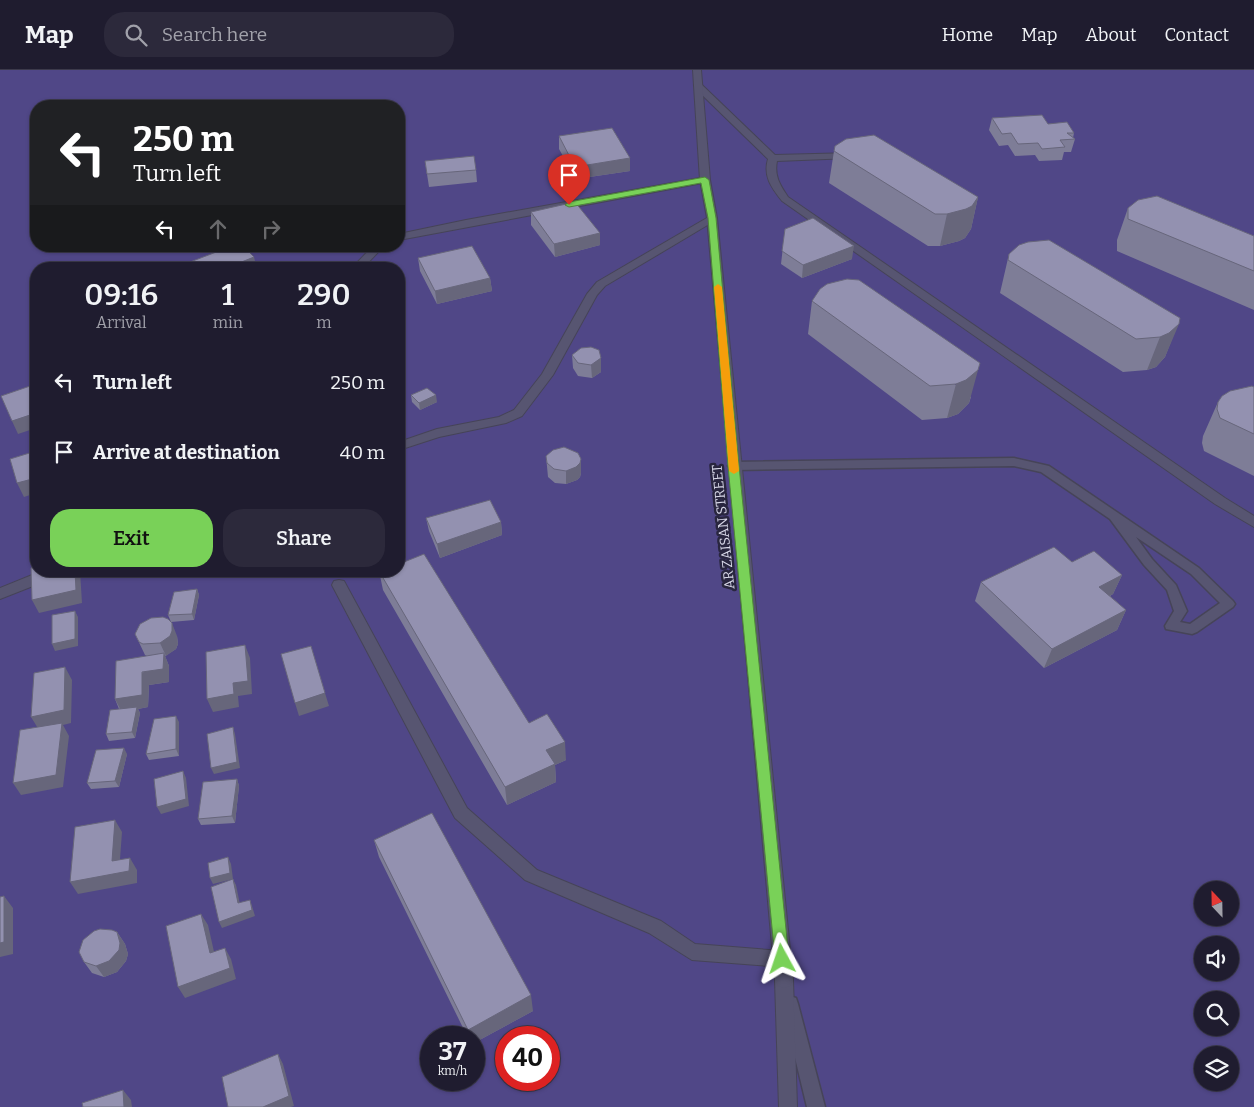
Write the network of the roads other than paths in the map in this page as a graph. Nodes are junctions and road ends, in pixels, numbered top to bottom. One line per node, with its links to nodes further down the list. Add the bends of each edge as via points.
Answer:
1 (697, 70): 2 (street, AR ZAISAN STREET)
2 (698, 86): 4 (street); 5 (street, AR ZAISAN STREET)
3 (857, 155): 4 (street)
4 (772, 158): 13 (street, via 771,176 785,198)
5 (705, 180): 6 (street, AR ZAISAN STREET); 7 (street)
6 (712, 218): 10 (street, via 601,284 592,294 547,375 518,413 502,420 437,433); 11 (street, AR ZAISAN STREET)
7 (405, 236)
8 (373, 252): 9 (street)
9 (363, 262)
10 (405, 444)
11 (734, 466): 12 (lane, via 1014,462 1045,469); 17 (street, AR ZAISAN STREET)
12 (1115, 517): 12 (lane, via 1195,571 1229,604 1192,629 1171,626 1181,611 1172,588)
13 (1254, 522)
14 (41, 577): 16 (street)
15 (339, 585): 17 (street, via 461,813 531,875 655,927 692,952)
16 (0, 594)
17 (782, 959): 18 (street, AR ZAISAN STREET)
18 (784, 980): 19 (street, AR ZAISAN STREET); 20 (lane)
19 (788, 1107)
20 (816, 1107)

